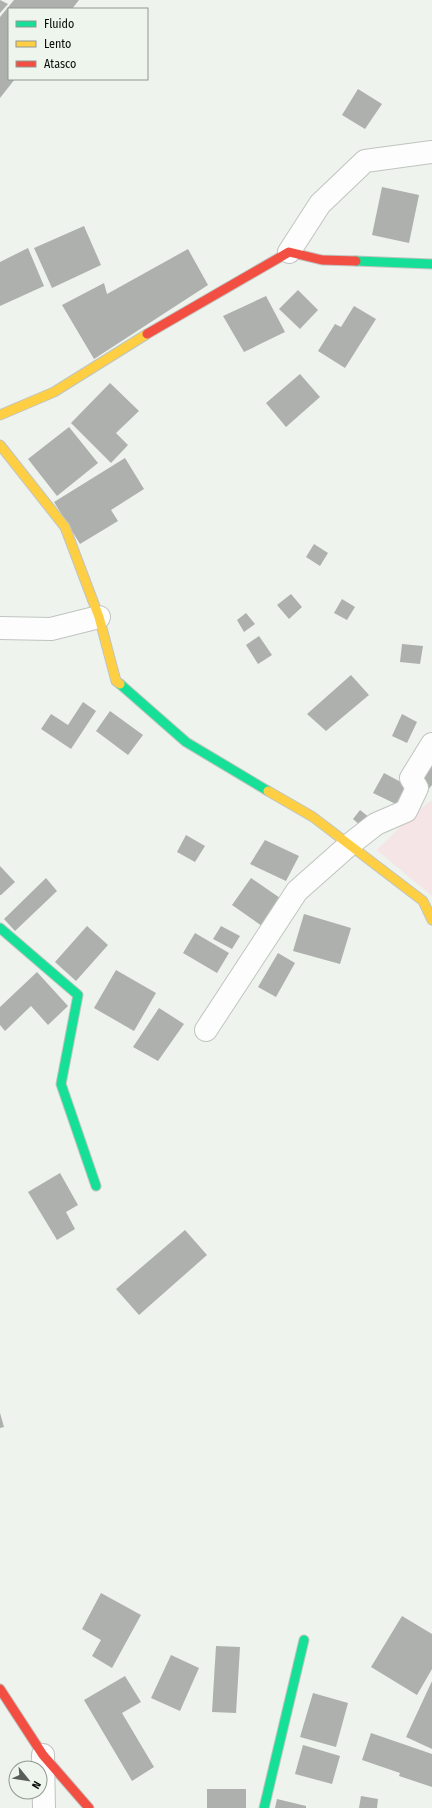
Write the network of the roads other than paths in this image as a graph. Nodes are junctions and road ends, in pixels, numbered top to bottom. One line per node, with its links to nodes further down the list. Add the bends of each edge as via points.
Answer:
1 (432, 152): 2 (street, via 365,161 320,204)
2 (289, 252): 3 (street, via 322,260); 4 (street, via 150,332 54,392)
3 (432, 264)
4 (0, 415)
5 (0, 445): 6 (street, via 66,527)
6 (99, 616): 7 (street, via 50,629); 9 (street, via 116,681 186,742 313,817)
7 (0, 628)
8 (432, 744): 9 (street, via 411,778 417,788 406,811 376,824)
9 (349, 845): 10 (street, via 423,901); 12 (street, via 297,891)
10 (432, 920)
11 (0, 928): 13 (street, via 78,995 61,1084)
12 (206, 1030)
13 (96, 1186)
14 (304, 1640): 19 (street)
15 (0, 1690): 16 (street)
16 (43, 1755): 17 (street); 18 (street)
17 (44, 1808)
18 (89, 1808)
19 (264, 1808)

